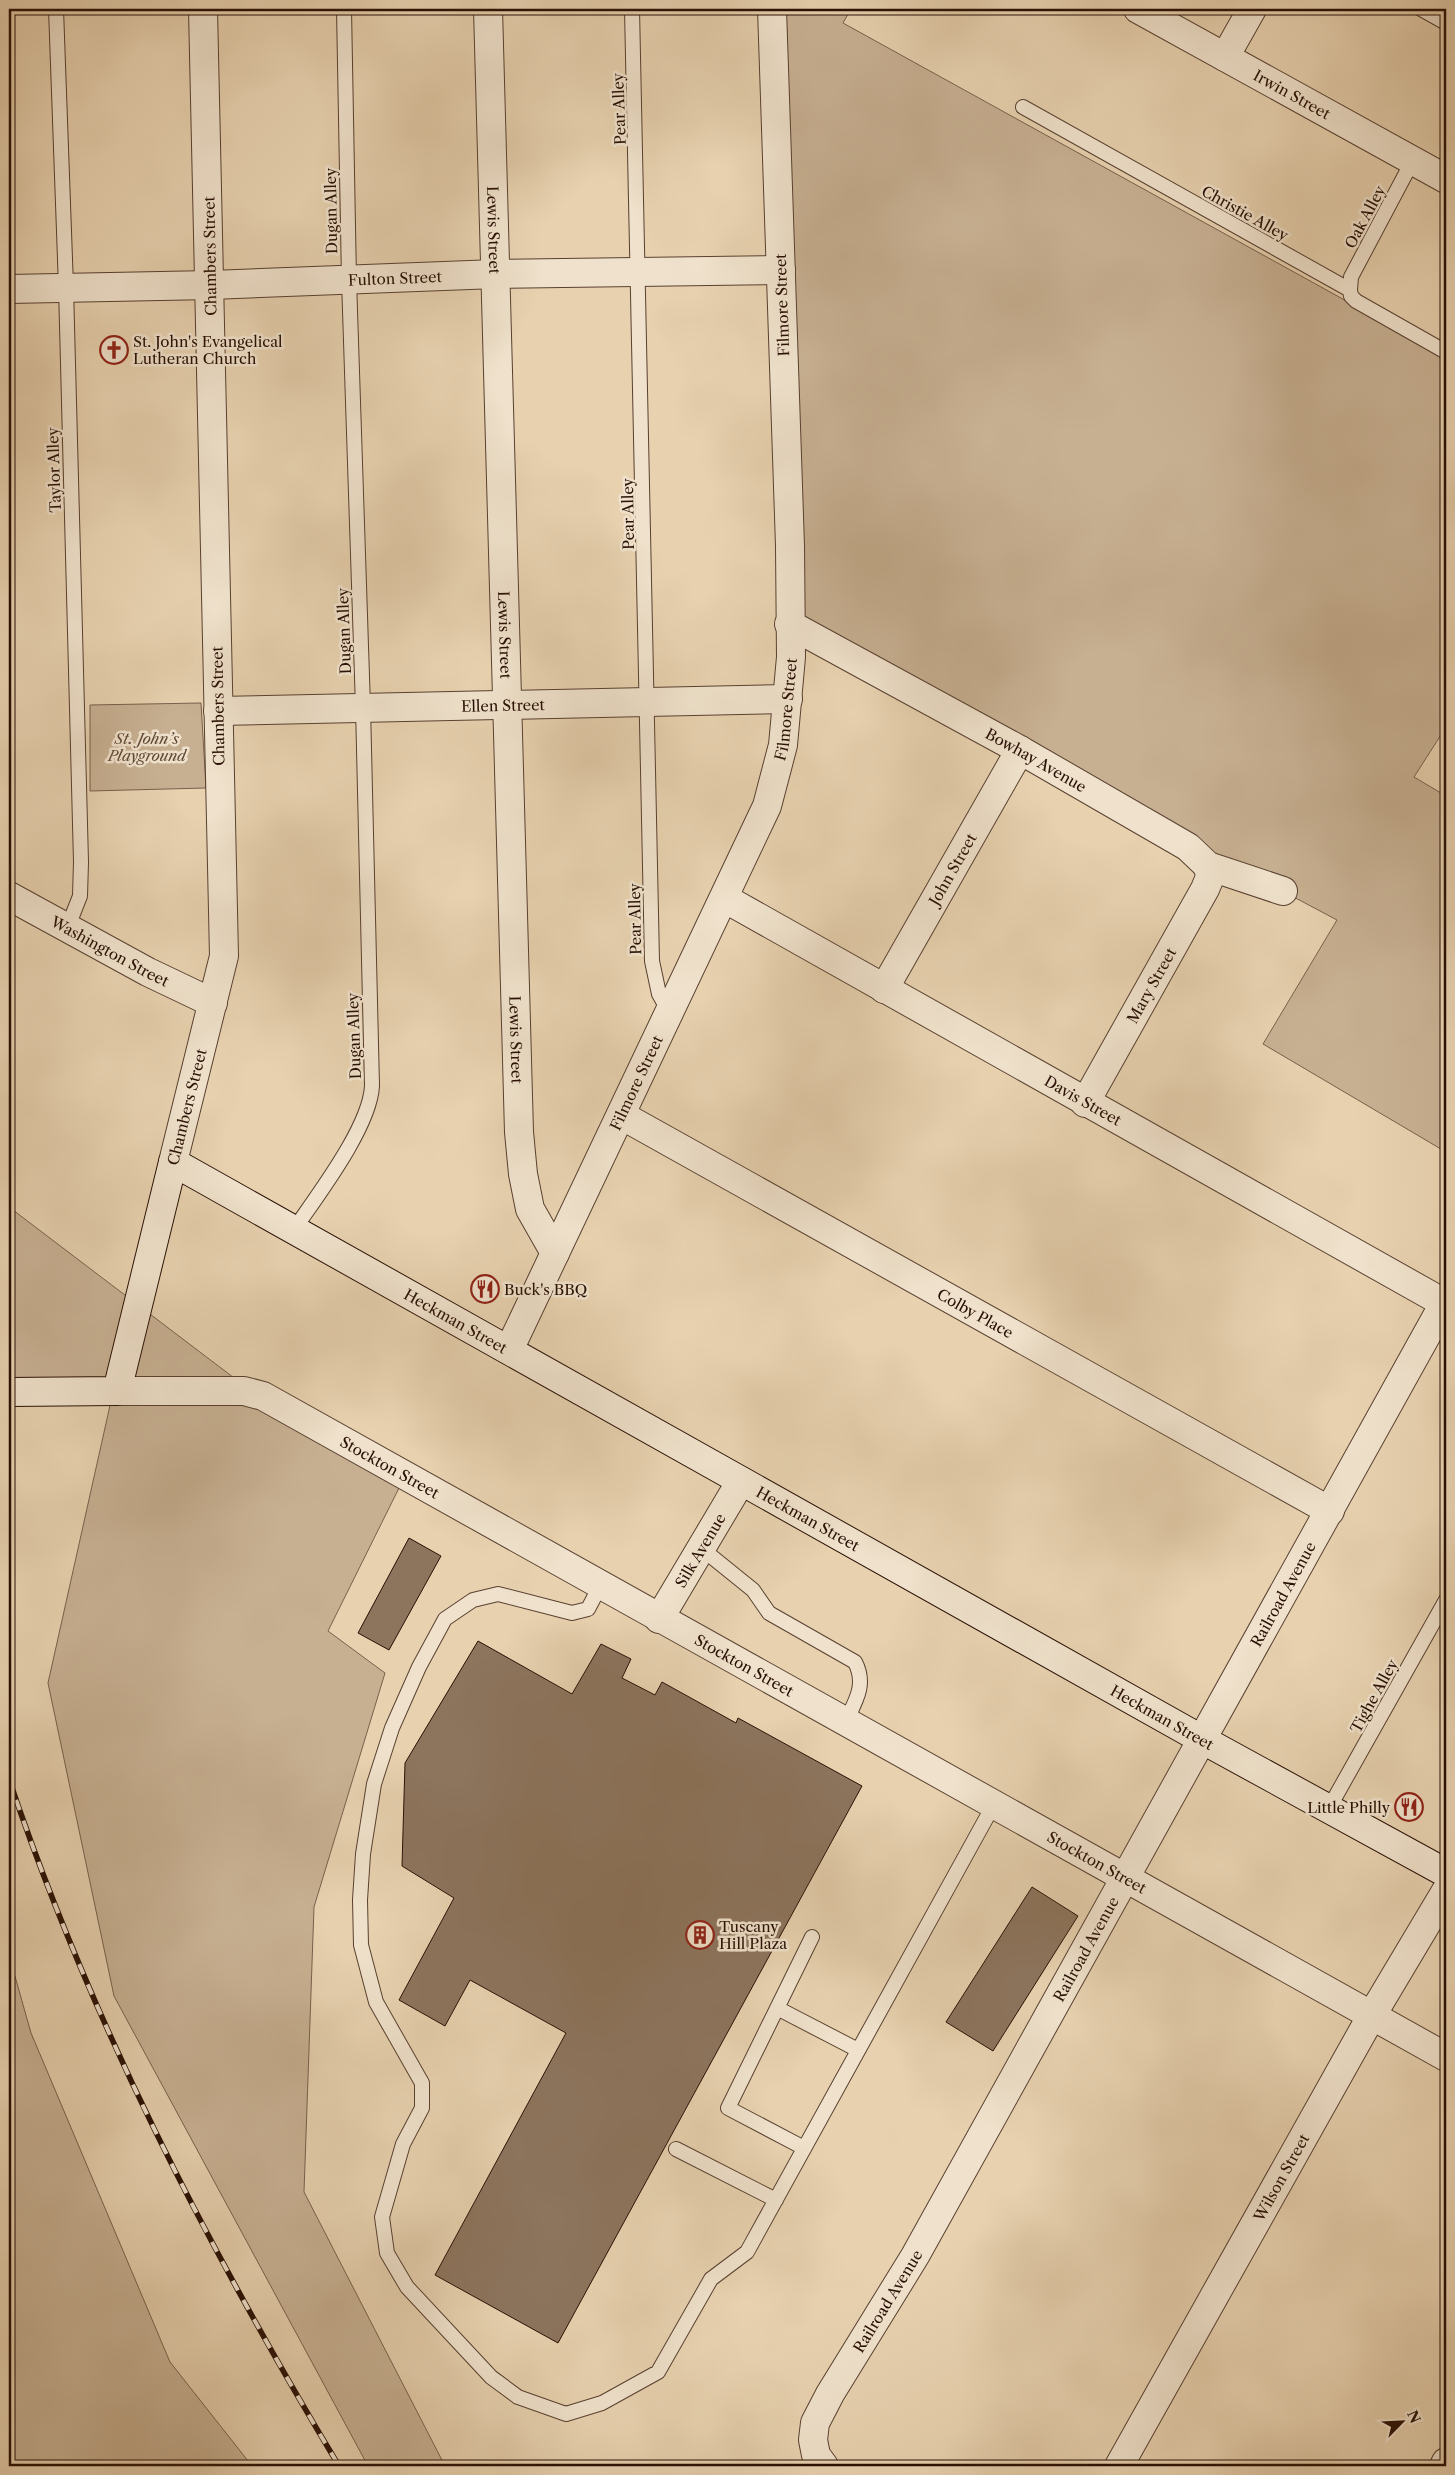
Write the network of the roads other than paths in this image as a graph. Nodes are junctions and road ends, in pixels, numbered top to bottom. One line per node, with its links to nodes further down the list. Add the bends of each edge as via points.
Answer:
1 (56, 9): 20 (lane, Taylor Alley)
2 (203, 9): 19 (street, Chambers Street)
3 (344, 9): 18 (lane, Dugan Alley)
4 (488, 9): 17 (street, Lewis Street)
5 (632, 9): 16 (lane, Pear Alley)
6 (772, 9): 15 (street, Filmore Street)
7 (1138, 9): 11 (street, Irwin Street)
8 (1252, 9): 11 (street)
9 (1421, 9): 10 (lane)
10 (1446, 22)
11 (1225, 57): 13 (street, Irwin Street)
12 (1023, 107): 22 (lane, Christie Alley)
13 (1413, 160): 14 (street, Irwin Street); 22 (lane, Oak Alley, via 1351,277)
14 (1446, 179)
15 (781, 270): 16 (street, Fulton Street); 24 (street, Filmore Street, via 790,546)
16 (639, 272): 17 (street, Fulton Street); 26 (lane, Pear Alley)
17 (496, 274): 18 (street, Fulton Street); 27 (street, Lewis Street)
18 (349, 280): 19 (street, Fulton Street); 28 (lane, Dugan Alley)
19 (211, 285): 20 (street, Fulton Street); 29 (street, Chambers Street)
20 (66, 287): 21 (street, Fulton Street); 35 (lane, Taylor Alley, via 81,862 80,896)
21 (9, 289)
22 (1350, 290): 23 (lane, Christie Alley, via 1356,301)
23 (1446, 352)
24 (789, 624): 25 (street, Filmore Street); 30 (street, Bowhay Avenue)
25 (788, 699): 26 (street, Ellen Street); 34 (street, Filmore Street, via 775,784)
26 (647, 702): 27 (street, Ellen Street); 38 (lane, Pear Alley, via 652,961 659,994)
27 (508, 705): 28 (street, Ellen Street); 43 (street, Lewis Street, via 519,1132 530,1209)
28 (363, 707): 29 (street, Ellen Street); 42 (lane, Dugan Alley, via 372,1095 366,1114 335,1170)
29 (218, 711): 37 (street, Chambers Street, via 225,924 224,956)
30 (1020, 750): 31 (street, Bowhay Avenue, via 1188,847); 36 (street, John Street)
31 (1208, 866): 32 (street, Bowhay Avenue); 39 (street, Mary Street, via 1210,877 1205,889)
32 (1283, 891)
33 (9, 896): 35 (street, Washington Street)
34 (724, 898): 36 (street, Davis Street); 38 (street, Filmore Street)
35 (68, 929): 37 (street, Washington Street)
36 (884, 989): 39 (street, Davis Street)
37 (213, 1003): 41 (street, Chambers Street)
38 (670, 1014): 40 (street, Filmore Street)
39 (1085, 1103): 44 (street, Davis Street)
40 (621, 1115): 43 (street, Filmore Street); 49 (street, Colby Place)
41 (173, 1162): 42 (street, Heckman Street); 46 (street, Chambers Street)
42 (293, 1231): 45 (street, Heckman Street)
43 (555, 1253): 45 (street, Filmore Street)
44 (1445, 1301): 49 (street, Railroad Avenue)
45 (509, 1350): 48 (street, Heckman Street)
46 (117, 1391): 47 (street, Stockton Street); 51 (street, Stockton Street, via 244,1391 262,1396)
47 (9, 1392)
48 (741, 1481): 50 (street, Silk Avenue); 55 (street, Heckman Street)
49 (1330, 1511): 55 (street, Railroad Avenue)
50 (701, 1548): 53 (street, Silk Avenue); 54 (lane, via 753,1590 769,1613 856,1662 861,1672 860,1688)
51 (600, 1586): 53 (street, Stockton Street); 68 (lane, via 588,1609 572,1613 498,1594 473,1600 445,1619 392,1728 377,1775 363,1854 361,1945 376,2002 422,2083 422,2108 403,2144 382,2217 387,2252 407,2287 491,2377 518,2397 566,2414 602,2403 658,2372 711,2279 747,2252)
52 (1446, 1600): 57 (lane, Tighe Alley)
53 (659, 1620): 54 (street, Stockton Street)
54 (845, 1723): 56 (street, Stockton Street)
55 (1202, 1740): 57 (street, Heckman Street); 59 (street, Railroad Avenue)
56 (993, 1806): 59 (street, Stockton Street); 64 (lane)
57 (1329, 1808): 58 (street, Heckman Street)
58 (1446, 1873)
59 (1124, 1878): 63 (street, Stockton Street); 70 (street, Railroad Avenue, via 915,2256 815,2423 816,2455)
60 (1446, 1891): 63 (street, Wilson Street)
61 (812, 1937): 62 (lane)
62 (777, 2008): 64 (lane); 66 (lane, via 728,2108)
63 (1372, 2015): 65 (street, Stockton Street); 71 (street, Wilson Street)
64 (858, 2050): 66 (lane)
65 (1446, 2057)
66 (804, 2148): 68 (lane)
67 (676, 2149): 68 (lane)
68 (776, 2200)
69 (1446, 2462): 72 (street)
70 (824, 2466)
71 (1120, 2466)
72 (1444, 2466)

